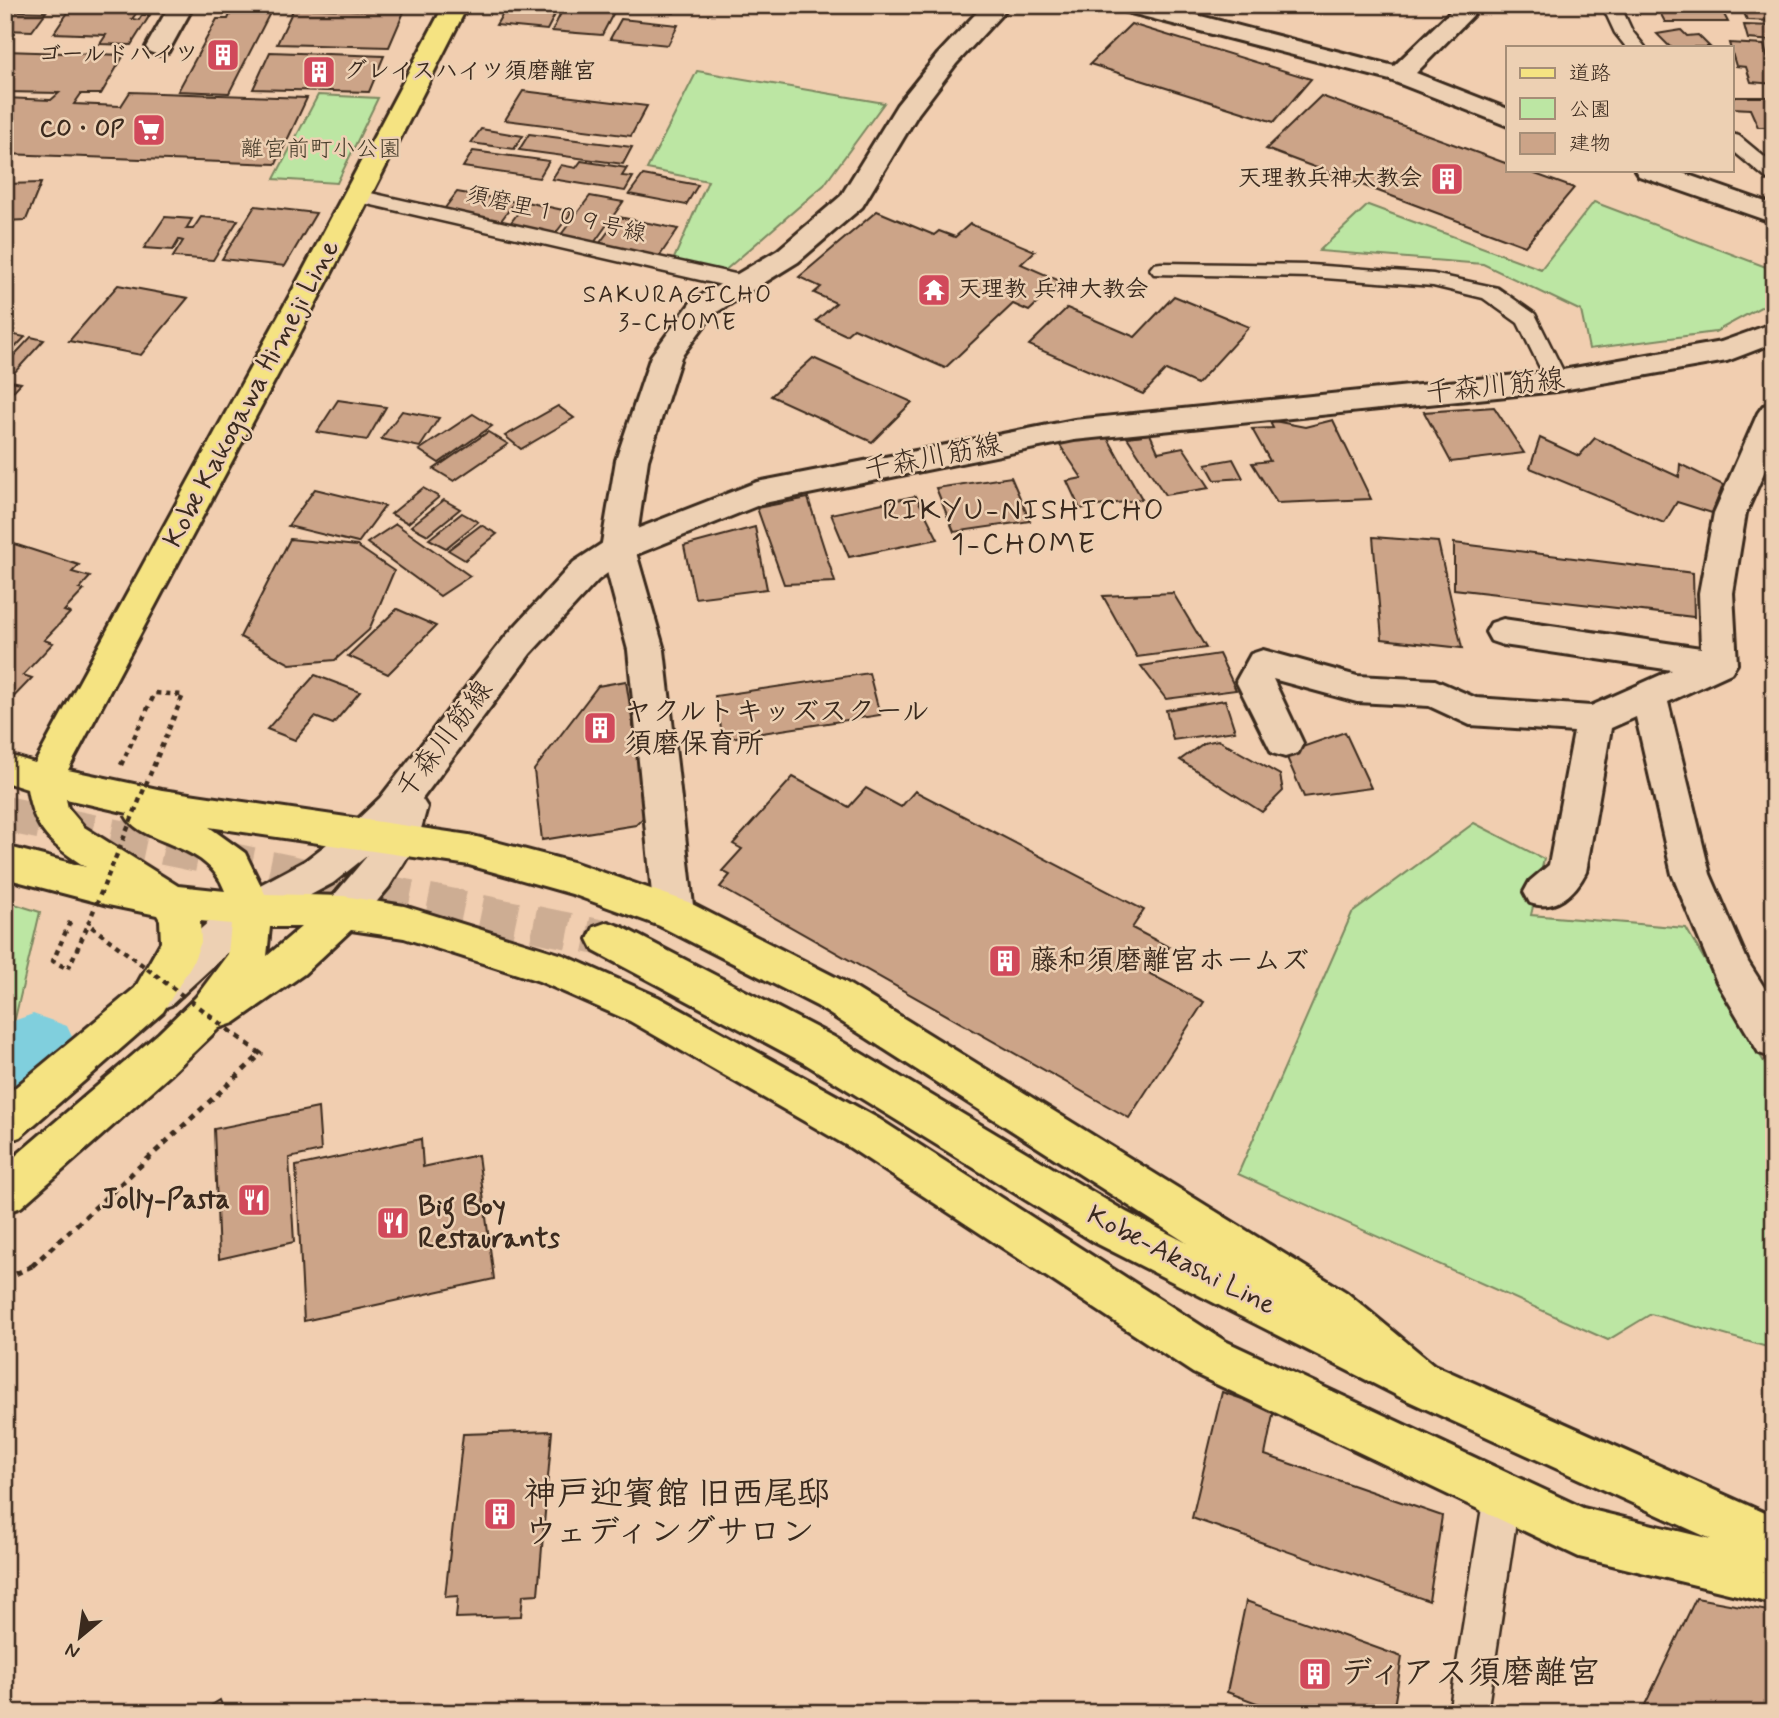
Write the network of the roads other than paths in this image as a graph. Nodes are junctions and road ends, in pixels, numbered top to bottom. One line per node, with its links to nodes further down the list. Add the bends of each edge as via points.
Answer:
1 (182, 5): 8 (street)
2 (456, 5): 14 (main road, Kobe Kakogawa Himeji Line)
3 (998, 5): 17 (street, via 906,111 852,201 788,256)
4 (1128, 5): 9 (street)
5 (1471, 5): 9 (street)
6 (1611, 5): 7 (lane)
7 (1635, 46)
8 (159, 47)
9 (1399, 75): 10 (street)
10 (1506, 117)
11 (1734, 142): 13 (lane)
12 (1655, 172): 15 (street)
13 (1774, 175)
14 (357, 196): 17 (lane, 須磨里１０９号線); 28 (main road, Kobe Kakogawa Himeji Line)
15 (1774, 215)
16 (1161, 269): 19 (lane, via 1311,271 1433,280 1490,293 1527,319)
17 (744, 283): 21 (street, via 702,308 666,356 632,460)
18 (1774, 332): 19 (street, 千森川筋線, via 1727,351)
19 (1557, 381): 21 (street, 千森川筋線, via 1074,430 757,493)
20 (1774, 413): 23 (street, via 1730,513 1716,593)
21 (618, 549): 29 (street, 千森川筋線, via 586,571 518,645 415,781); 35 (street, via 646,650)
22 (1503, 632): 23 (street)
23 (1719, 664): 24 (street)
24 (1649, 696): 25 (street); 39 (street, via 1690,874 1731,970)
25 (1594, 720): 26 (street, via 1470,711 1434,693 1357,689 1263,663 1254,681); 31 (street, via 1567,872)
26 (1285, 743)
27 (5, 768): 28 (main road)
28 (44, 780): 29 (main road, via 162,805); 32 (main road, via 50,813 71,838); 33 (main road, via 112,803 208,845 238,874)
29 (383, 837): 33 (street); 34 (street, via 374,876); 35 (main road, via 469,850 576,879)
30 (5, 862): 32 (main road)
31 (1544, 892)
32 (170, 901): 33 (main road); 37 (main road, via 180,919 181,942)
33 (248, 911): 34 (main road); 37 (street); 38 (main road, via 248,952 237,974)
34 (344, 912): 38 (main road, via 290,962); 43 (main road, via 404,922 549,967 644,1009 864,1133 1209,1357)
35 (674, 914): 42 (main road, via 831,994 1330,1308)
36 (608, 939): 42 (main road, Kobe-Akashi Line, via 819,1050 1110,1227)
37 (149, 1000): 40 (main road)
38 (187, 1034): 41 (main road)
39 (1774, 1040)
40 (5, 1123)
41 (5, 1192)
42 (1417, 1381): 44 (main road, Kobe-Akashi Line)
43 (1502, 1495): 45 (main road, via 1579,1532); 46 (lane)
44 (1774, 1542)
45 (1774, 1579)
46 (1468, 1713)

